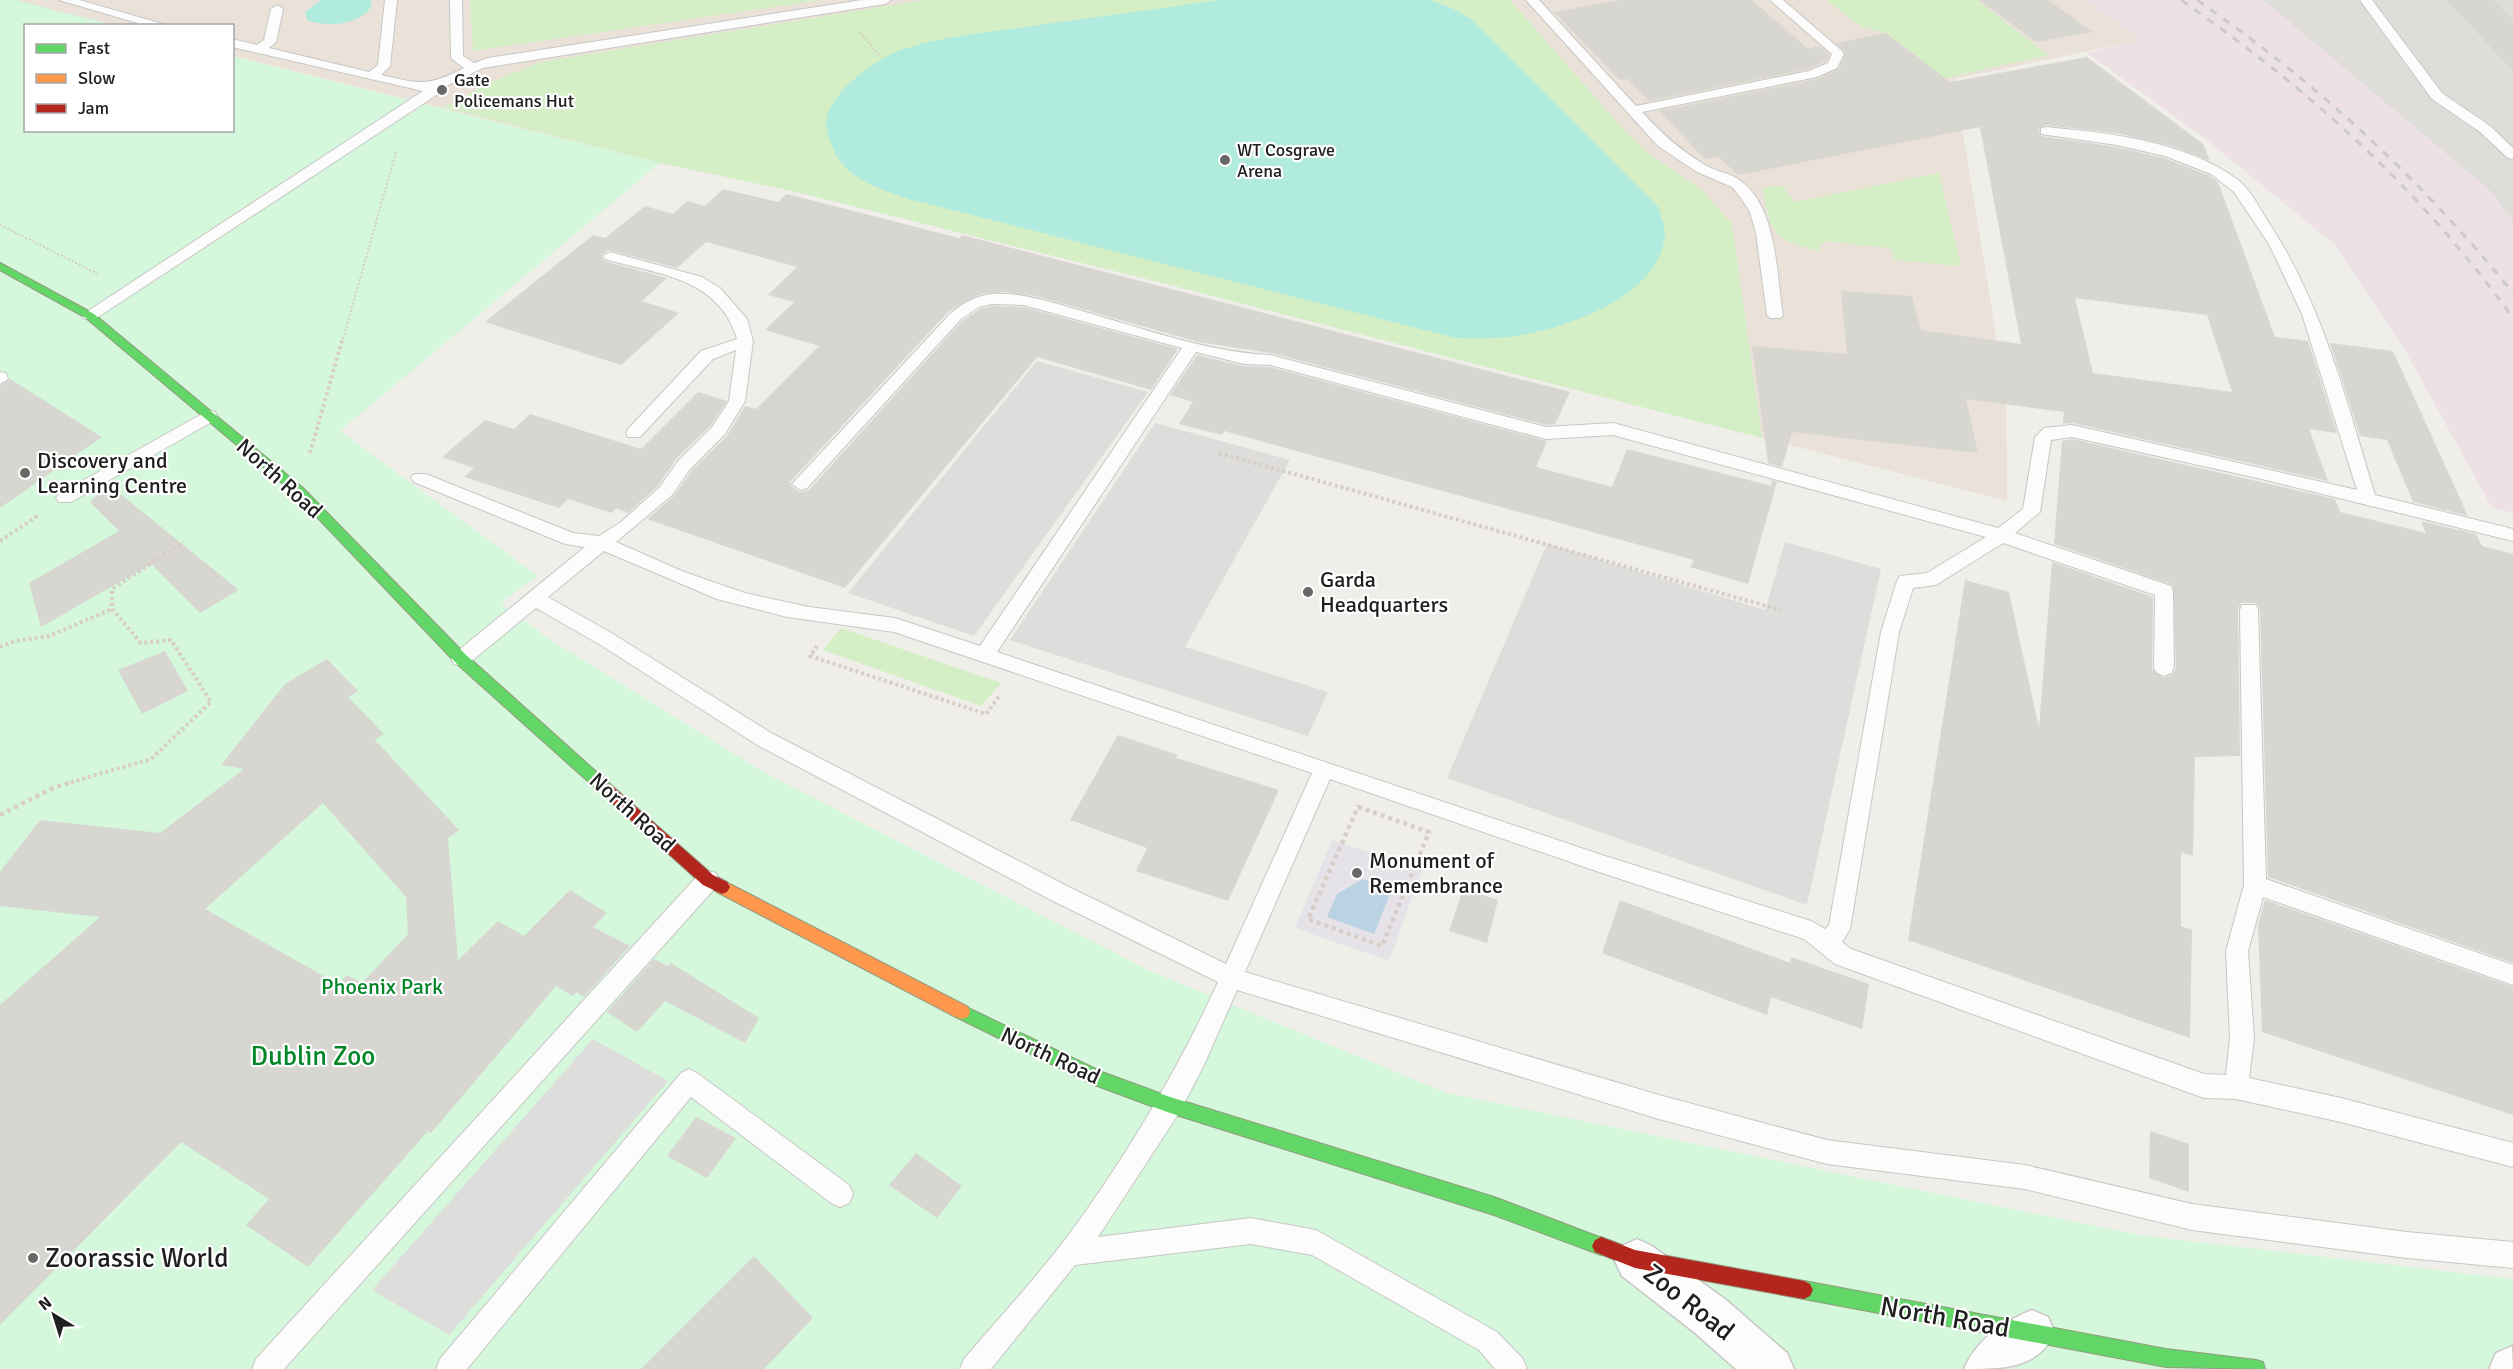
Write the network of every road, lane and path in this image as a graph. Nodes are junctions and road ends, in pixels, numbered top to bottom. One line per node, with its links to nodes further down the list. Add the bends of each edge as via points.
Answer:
1 (65, 0): 9 (lane)
2 (391, 0): 13 (lane, via 384,66)
3 (456, 0): 12 (lane, via 456,58)
4 (885, 0): 12 (lane)
5 (1532, 0): 16 (lane)
6 (1776, 0): 16 (lane, via 1838,54 1833,65 1813,74)
7 (2366, 0): 18 (lane, via 2438,96 2485,129)
8 (277, 9): 11 (lane, via 270,42)
9 (156, 24)
10 (234, 44): 11 (lane)
11 (258, 50): 13 (lane)
12 (472, 67): 14 (lane)
13 (371, 76): 14 (lane, via 420,88)
14 (438, 87): 15 (lane)
15 (409, 105): 24 (lane); 32 (path)
16 (1634, 110): 23 (lane, via 1663,143 1702,169 1737,184 1747,196 1763,233)
17 (2046, 131): 34 (lane, via 2116,139 2212,169 2234,183 2277,242 2296,278)
18 (2513, 155)
19 (0, 225): 22 (path)
20 (610, 256): 25 (lane, via 697,280 715,291 739,319)
21 (0, 266): 24 (street, North Road)
22 (100, 275)
23 (1775, 315)
24 (90, 316): 27 (street, North Road)
25 (745, 341): 28 (lane, via 708,356); 39 (lane, via 736,402 719,430 684,465 666,490)
26 (1192, 346): 31 (lane, via 1023,300 992,298 974,303 956,316); 36 (lane, via 1244,359 1270,360 1546,433 1613,429); 46 (lane)
27 (209, 416): 32 (street, North Road); 33 (lane)
28 (634, 434)
29 (1219, 453): 42 (path)
30 (420, 478): 39 (lane, via 571,539)
31 (801, 484)
32 (299, 491): 47 (street, North Road)
33 (65, 498): 37 (path)
34 (2368, 499): 35 (lane); 36 (lane, via 2072,431 2050,432 2043,437 2031,512)
35 (2513, 535)
36 (2000, 536): 49 (lane, via 2164,591); 55 (lane, via 1930,580 1906,580 1890,632 1839,928)
37 (0, 541)
38 (184, 542): 41 (path, via 112,589)
39 (602, 543): 40 (lane); 44 (lane, via 725,594)
40 (534, 598): 47 (lane); 57 (lane, via 766,740)
41 (112, 609): 45 (path, via 49,636); 51 (path, via 141,643 171,640 211,702 151,759 55,787)
42 (1780, 610)
43 (2249, 610): 54 (lane)
44 (835, 618): 46 (lane, via 895,625); 48 (path, via 810,656 986,714)
45 (0, 647)
46 (985, 654): 48 (lane)
47 (461, 659): 53 (street, North Road)
48 (1023, 666): 50 (lane)
49 (2164, 668)
50 (1324, 769): 55 (lane, via 1811,931); 57 (lane)
51 (0, 814)
52 (1413, 867): 52 (path, via 1382,946 1308,919 1358,807 1429,832)
53 (708, 880): 59 (street, North Road, via 991,1027 1098,1078); 66 (lane)
54 (2255, 885): 56 (lane); 58 (lane, via 2237,951 2242,1038)
55 (1827, 944): 58 (lane, via 1842,957 2204,1086)
56 (2513, 975)
57 (1232, 978): 59 (lane); 63 (lane, via 1659,1107 1827,1152 2025,1177 2192,1217)
58 (2236, 1087): 60 (lane)
59 (1170, 1105): 62 (lane); 64 (street, North Road, via 1494,1206)
60 (2513, 1155)
61 (840, 1194): 67 (lane, via 689,1081)
62 (1070, 1253): 68 (lane); 69 (lane, via 1251,1231 1316,1243 1488,1341)
63 (2513, 1255)
64 (1635, 1259): 65 (street, North Road); 70 (street, Zoo Road)
65 (2032, 1334): 71 (street); 72 (street, North Road, via 2166,1358)
66 (266, 1369)
67 (450, 1369)
68 (974, 1369)
69 (1513, 1369)
70 (1770, 1369)
71 (1987, 1369)
72 (2256, 1369)

